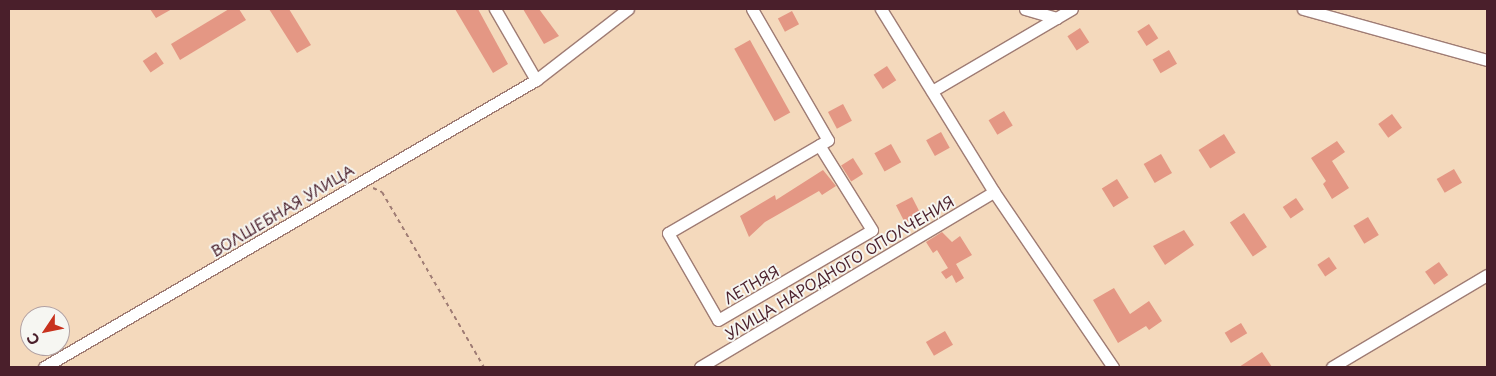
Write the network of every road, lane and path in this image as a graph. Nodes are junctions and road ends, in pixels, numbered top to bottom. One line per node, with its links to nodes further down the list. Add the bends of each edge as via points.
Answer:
1 (495, 9): 10 (street)
2 (752, 9): 12 (street, via 828,140)
3 (881, 9): 11 (street)
4 (1026, 9): 8 (street)
5 (1072, 9): 8 (street)
6 (1303, 9): 9 (street)
7 (622, 10): 10 (street, ВОЛШЕБНАЯ УЛИЦА)
8 (1057, 18): 11 (street)
9 (1487, 60)
10 (536, 80): 13 (street, ВОЛШЕБНАЯ УЛИЦА)
11 (932, 92): 14 (street)
12 (819, 145): 12 (street, ЛЕТНЯЯ, via 668,233 718,320 872,230)
13 (359, 182): 16 (street, ВОЛШЕБНАЯ УЛИЦА); 17 (path, via 382,192)
14 (994, 192): 18 (street, УЛИЦА НАРОДНОГО ОПОЛЧЕНИЯ); 19 (street)
15 (1487, 275): 20 (street)
16 (44, 367)
17 (484, 367)
18 (700, 367)
19 (1113, 367)
20 (1332, 367)

